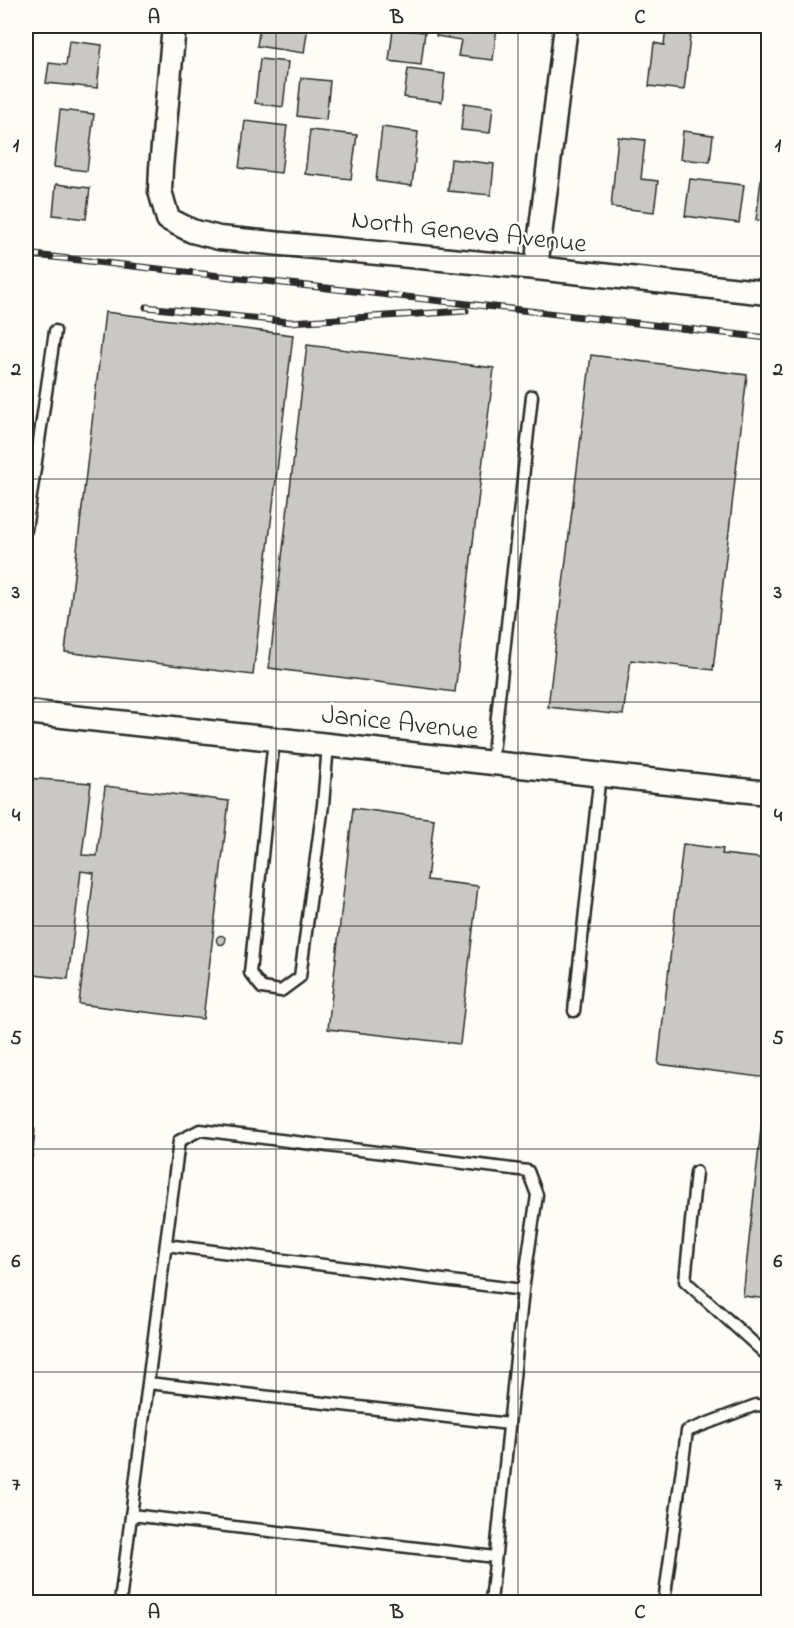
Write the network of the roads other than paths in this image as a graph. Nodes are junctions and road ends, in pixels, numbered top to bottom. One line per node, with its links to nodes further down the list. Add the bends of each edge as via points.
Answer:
1 (174, 26): 3 (street, North Geneva Avenue, via 160,191 168,219 219,238)
2 (566, 26): 3 (street)
3 (536, 268): 4 (street, North Geneva Avenue)
4 (768, 293)
5 (55, 331): 7 (lane)
6 (532, 396): 11 (lane)
7 (26, 530)
8 (26, 712): 9 (street, Janice Avenue)
9 (274, 739): 10 (street, Janice Avenue); 10 (lane, via 250,973 262,988 281,991 300,977)
10 (328, 745): 11 (street, Janice Avenue)
11 (492, 762): 12 (street, Janice Avenue)
12 (600, 774): 13 (street, Janice Avenue); 14 (lane)
13 (768, 793)
14 (574, 1011)
15 (26, 1130): 16 (lane)
16 (26, 1154)
17 (696, 1172): 20 (lane, via 685,1281)
18 (166, 1245): 19 (lane); 19 (lane, via 179,1141 200,1130 481,1165 528,1171 537,1195); 21 (lane)
19 (523, 1290): 23 (lane)
20 (768, 1356)
21 (148, 1383): 23 (lane); 24 (lane)
22 (768, 1406): 28 (lane, via 756,1404 687,1431)
23 (509, 1424): 25 (lane)
24 (131, 1515): 25 (lane); 26 (lane)
25 (495, 1557): 27 (lane)
26 (120, 1602)
27 (491, 1602)
28 (664, 1602)

